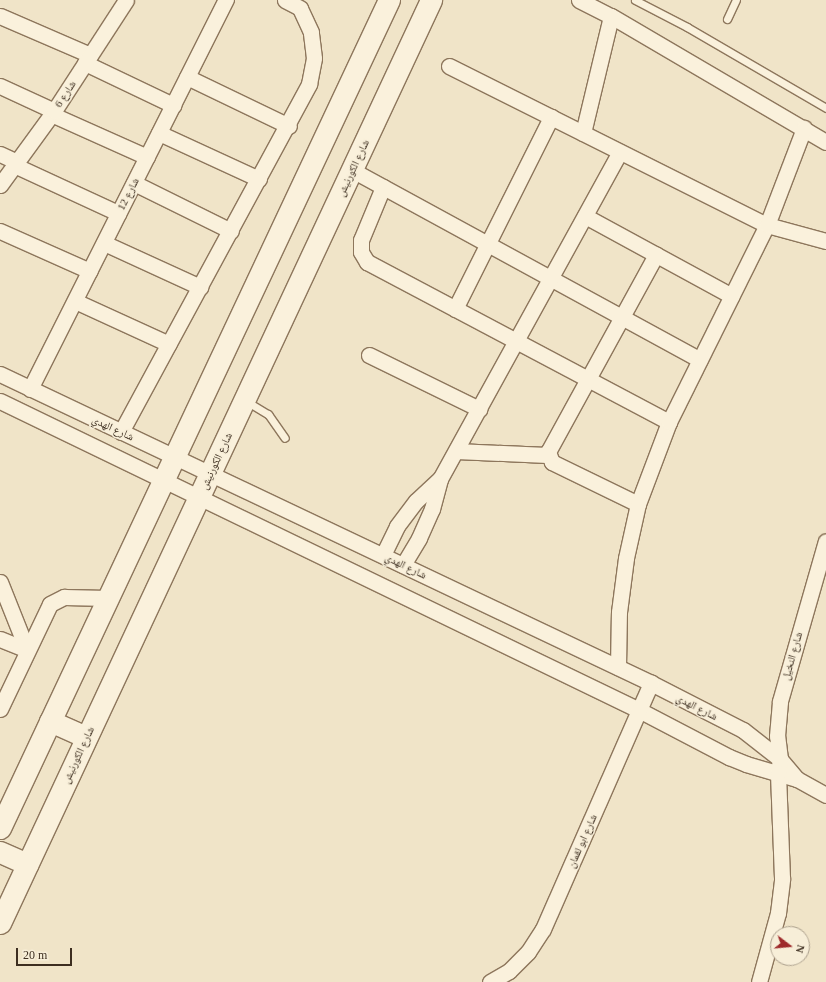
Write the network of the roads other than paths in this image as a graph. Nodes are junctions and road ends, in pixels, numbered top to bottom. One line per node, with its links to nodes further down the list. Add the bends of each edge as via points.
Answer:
1 (226, 0): 14 (street, شارع 12)
2 (285, 0): 20 (street, via 300,8 311,32 314,58 309,84)
3 (389, 0): 64 (main road)
4 (431, 0): 29 (main road, شارع الكورنيش)
5 (579, 0): 10 (street)
6 (635, 0): 17 (lane, via 687,27)
7 (736, 0): 11 (lane)
8 (123, 1): 12 (street, شارع 6)
9 (0, 16): 12 (street)
10 (611, 16): 21 (street); 23 (street)
11 (727, 19)
12 (87, 59): 16 (street); 18 (street, شارع 6)
13 (449, 66): 19 (street)
14 (187, 77): 16 (street, شارع 12); 20 (street)
15 (0, 86): 18 (street)
16 (173, 105): 22 (street, شارع 12)
17 (826, 108)
18 (52, 112): 27 (street); 28 (street, شارع 6)
19 (551, 117): 23 (street); 41 (street)
20 (289, 126): 30 (street)
21 (804, 128): 24 (street); 36 (street)
22 (159, 133): 27 (street, شارع 12); 30 (street)
23 (583, 133): 25 (street)
24 (826, 142)
25 (620, 152): 35 (street); 36 (street)
26 (0, 154): 28 (street)
27 (147, 157): 31 (street, شارع 12)
28 (16, 163): 32 (street, شارع 6); 34 (street)
29 (352, 170): 33 (street); 57 (main road, شارع الكورنيش)
30 (259, 179): 38 (street)
31 (134, 184): 34 (street, شارع 12); 38 (street)
32 (0, 185)
33 (383, 187): 41 (street); 48 (street, via 361,240 363,257)
34 (118, 214): 40 (street, شارع 12)
35 (585, 216): 42 (street); 44 (street)
36 (767, 226): 39 (street); 46 (street)
37 (0, 231): 43 (street)
38 (231, 231): 45 (street)
39 (826, 241)
40 (104, 243): 43 (street, شارع 12); 45 (street)
41 (488, 244): 44 (street); 48 (street)
42 (656, 255): 46 (street); 49 (street)
43 (90, 271): 47 (street, شارع 12)
44 (551, 278): 49 (street); 50 (street)
45 (200, 288): 51 (street)
46 (732, 296): 53 (street)
47 (75, 301): 51 (street); 56 (street, شارع 12)
48 (455, 309): 50 (street)
49 (622, 317): 53 (street); 55 (street)
50 (516, 341): 55 (street); 59 (street)
51 (169, 344): 61 (street)
52 (369, 355): 59 (street)
53 (700, 360): 60 (street)
54 (0, 374): 56 (street, شارع الهدي)
55 (587, 379): 60 (street); 65 (street, via 548,448)
56 (30, 389): 61 (street, شارع الهدي)
57 (244, 400): 62 (lane, via 268,414); 66 (main road, شارع الكورنيش)
58 (0, 401): 68 (street)
59 (479, 409): 63 (street)
60 (669, 422): 70 (street)
61 (121, 432): 64 (street, شارع الهدي)
62 (285, 438)
63 (456, 451): 65 (street); 67 (street)
64 (174, 456): 66 (street, شارع الهدي); 68 (main road)
65 (548, 456): 70 (street, via 552,462)
66 (210, 473): 69 (main road, شارع الكورنيش); 72 (street, شارع الهدي)
67 (440, 479): 72 (street, via 416,501 397,526); 73 (street, via 420,538)
68 (163, 480): 69 (street); 75 (main road)
69 (199, 497): 82 (street); 84 (main road, شارع الكورنيش)
70 (638, 504): 79 (street, via 626,558 620,604)
71 (826, 541): 85 (street, شارع النخيل, via 780,701 777,736)
72 (383, 555): 73 (street, شارع الهدي)
73 (403, 565): 79 (street, شارع الهدي)
74 (0, 582): 76 (street)
75 (108, 598): 78 (street, via 56,599 45,610); 83 (main road)
76 (5, 606): 78 (street)
77 (0, 639): 78 (street)
78 (27, 650): 81 (street)
79 (618, 667): 80 (street, شارع الهدي)
80 (651, 683): 82 (street, شارع ابو لقمان); 85 (street, شارع الهدي, via 743,730)
81 (0, 708)
82 (639, 710): 85 (street, via 746,764); 91 (street, شارع ابو لقمان, via 543,929 528,952 509,971)
83 (50, 721): 84 (main road); 87 (main road)
84 (86, 737): 89 (main road, شارع الكورنيش)
85 (779, 766): 86 (street, شارع الهدي); 92 (street, شارع النخيل, via 782,878 778,913)
86 (826, 795)
87 (0, 828)
88 (0, 852): 89 (main road)
89 (27, 864): 90 (main road, شارع الكورنيش)
90 (0, 923)
91 (490, 982)
92 (760, 982)

